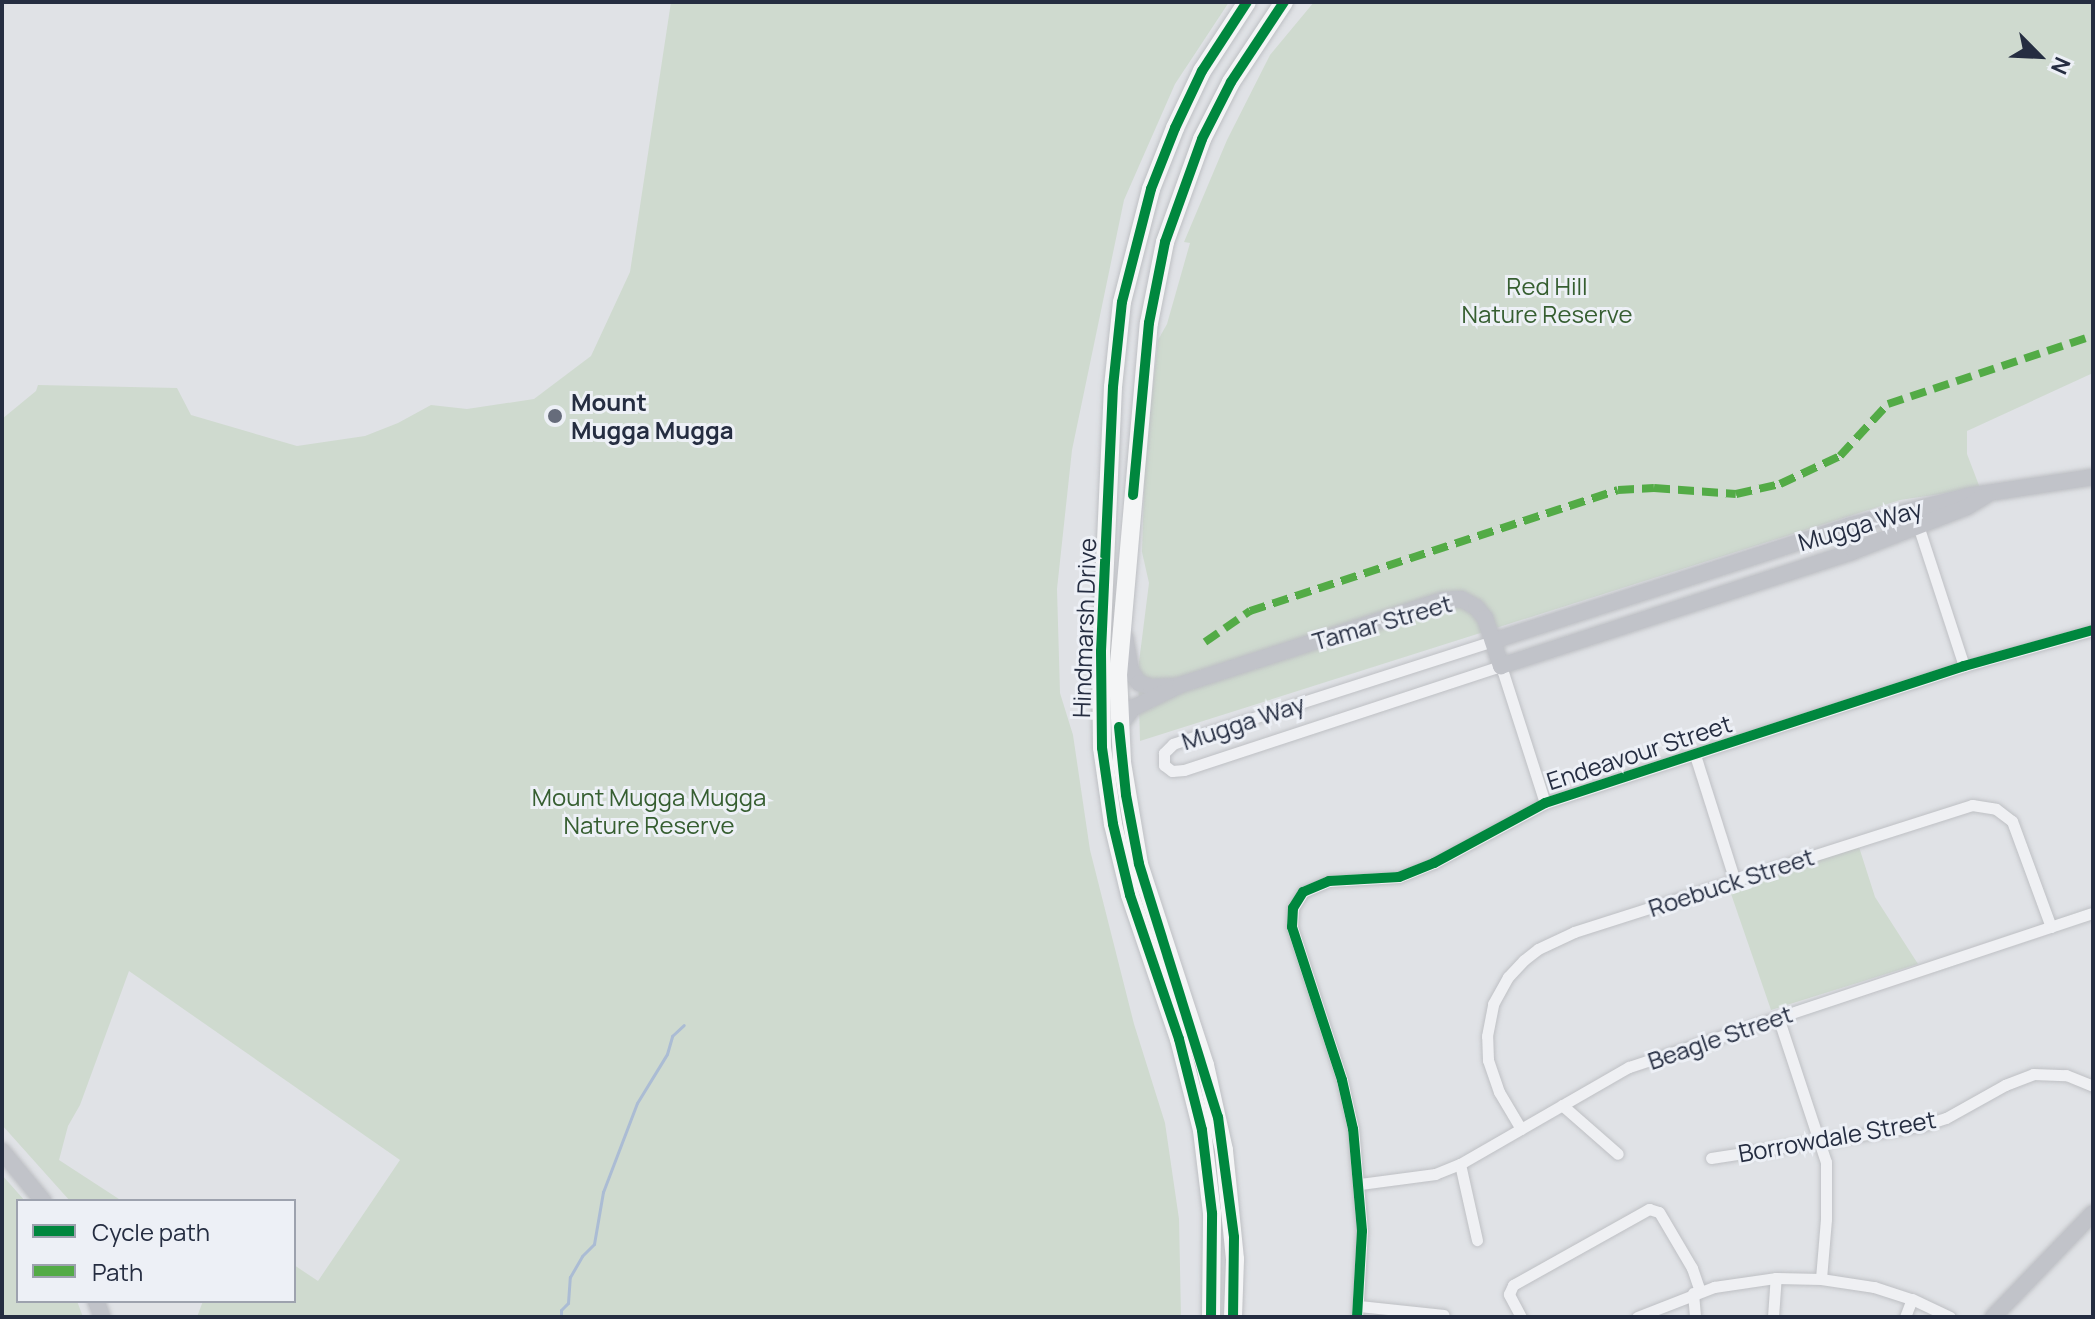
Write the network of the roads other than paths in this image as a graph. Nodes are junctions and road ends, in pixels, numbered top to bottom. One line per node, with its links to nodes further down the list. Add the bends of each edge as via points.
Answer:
1 (1247, 2): 38 (main road, Hindmarsh Drive, via 1202,71 1175,128 1151,189 1122,302 1101,651 1102,748 1113,824 1202,1130 1212,1213)
2 (1284, 2): 5 (main road, Hindmarsh Drive, via 1231,82 1202,139 1165,242 1149,323)
3 (2093, 477): 4 (main road, Mugga Way, via 1985,496)
4 (1916, 518): 7 (main road, Mugga Way, via 1848,526); 8 (main road, Mugga Way, via 1854,551); 9 (street)
5 (1122, 624): 10 (main road, Tamar Street, via 1131,671 1139,683); 11 (main road, Hindmarsh Drive)
6 (2093, 630): 9 (street, Endeavour Street)
7 (1493, 641): 8 (main road, Tamar Street); 8 (street, Mugga Way, via 1173,744 1164,753 1164,765 1184,770); 10 (main road, Tamar Street, via 1476,607 1451,598)
8 (1501, 666): 13 (street, Tamar Street)
9 (1964, 666): 12 (street, Endeavour Street)
10 (1180, 685): 11 (main road, Tamar Street, via 1133,708)
11 (1119, 727): 39 (main road, Hindmarsh Drive, via 1139,864 1218,1117 1234,1237)
12 (1695, 755): 13 (street, Endeavour Street); 14 (street)
13 (1545, 803): 27 (street, Endeavour Street, via 1399,877 1318,883 1303,892 1293,908 1292,927 1348,1107)
14 (1735, 881): 16 (street, Roebuck Street, via 1980,805 2001,811 2012,821); 20 (street, Roebuck Street, via 1574,932 1538,949 1513,971 1493,1004 1487,1051 1494,1081)
15 (2093, 913): 16 (street, Beagle Street)
16 (2051, 927): 17 (street, Beagle Street)
17 (1778, 1017): 19 (street, Beagle Street, via 1629,1067); 21 (street)
18 (2093, 1086): 21 (street, Borrowdale Street, via 2066,1075 2033,1074 1936,1122)
19 (1562, 1105): 20 (street, Beagle Street); 23 (street)
20 (1521, 1129): 25 (street, Beagle Street)
21 (1820, 1141): 24 (street, Borrowdale Street); 33 (street, via 1827,1190)
22 (2, 1151): 26 (main road)
23 (1618, 1154)
24 (1711, 1158)
25 (1460, 1164): 27 (street, Beagle Street, via 1424,1177); 31 (street)
26 (29, 1182): 28 (main road); 29 (main road)
27 (1360, 1184): 36 (street, Endeavour Street)
28 (42, 1199)
29 (49, 1199)
30 (2093, 1213): 46 (main road)
31 (1477, 1240)
32 (1776, 1278): 33 (street); 34 (street); 43 (street)
33 (1821, 1279): 35 (street)
34 (1697, 1292): 40 (street, via 1692,1268 1659,1212 1649,1209 1513,1285 1509,1294); 41 (street); 42 (street)
35 (1912, 1299): 44 (street); 45 (street)
36 (1358, 1312): 37 (street)
37 (1444, 1315)
38 (1211, 1317)
39 (1233, 1317)
40 (1521, 1317)
41 (1637, 1317)
42 (1695, 1317)
43 (1773, 1317)
44 (1905, 1317)
45 (1950, 1317)
46 (1993, 1317)

